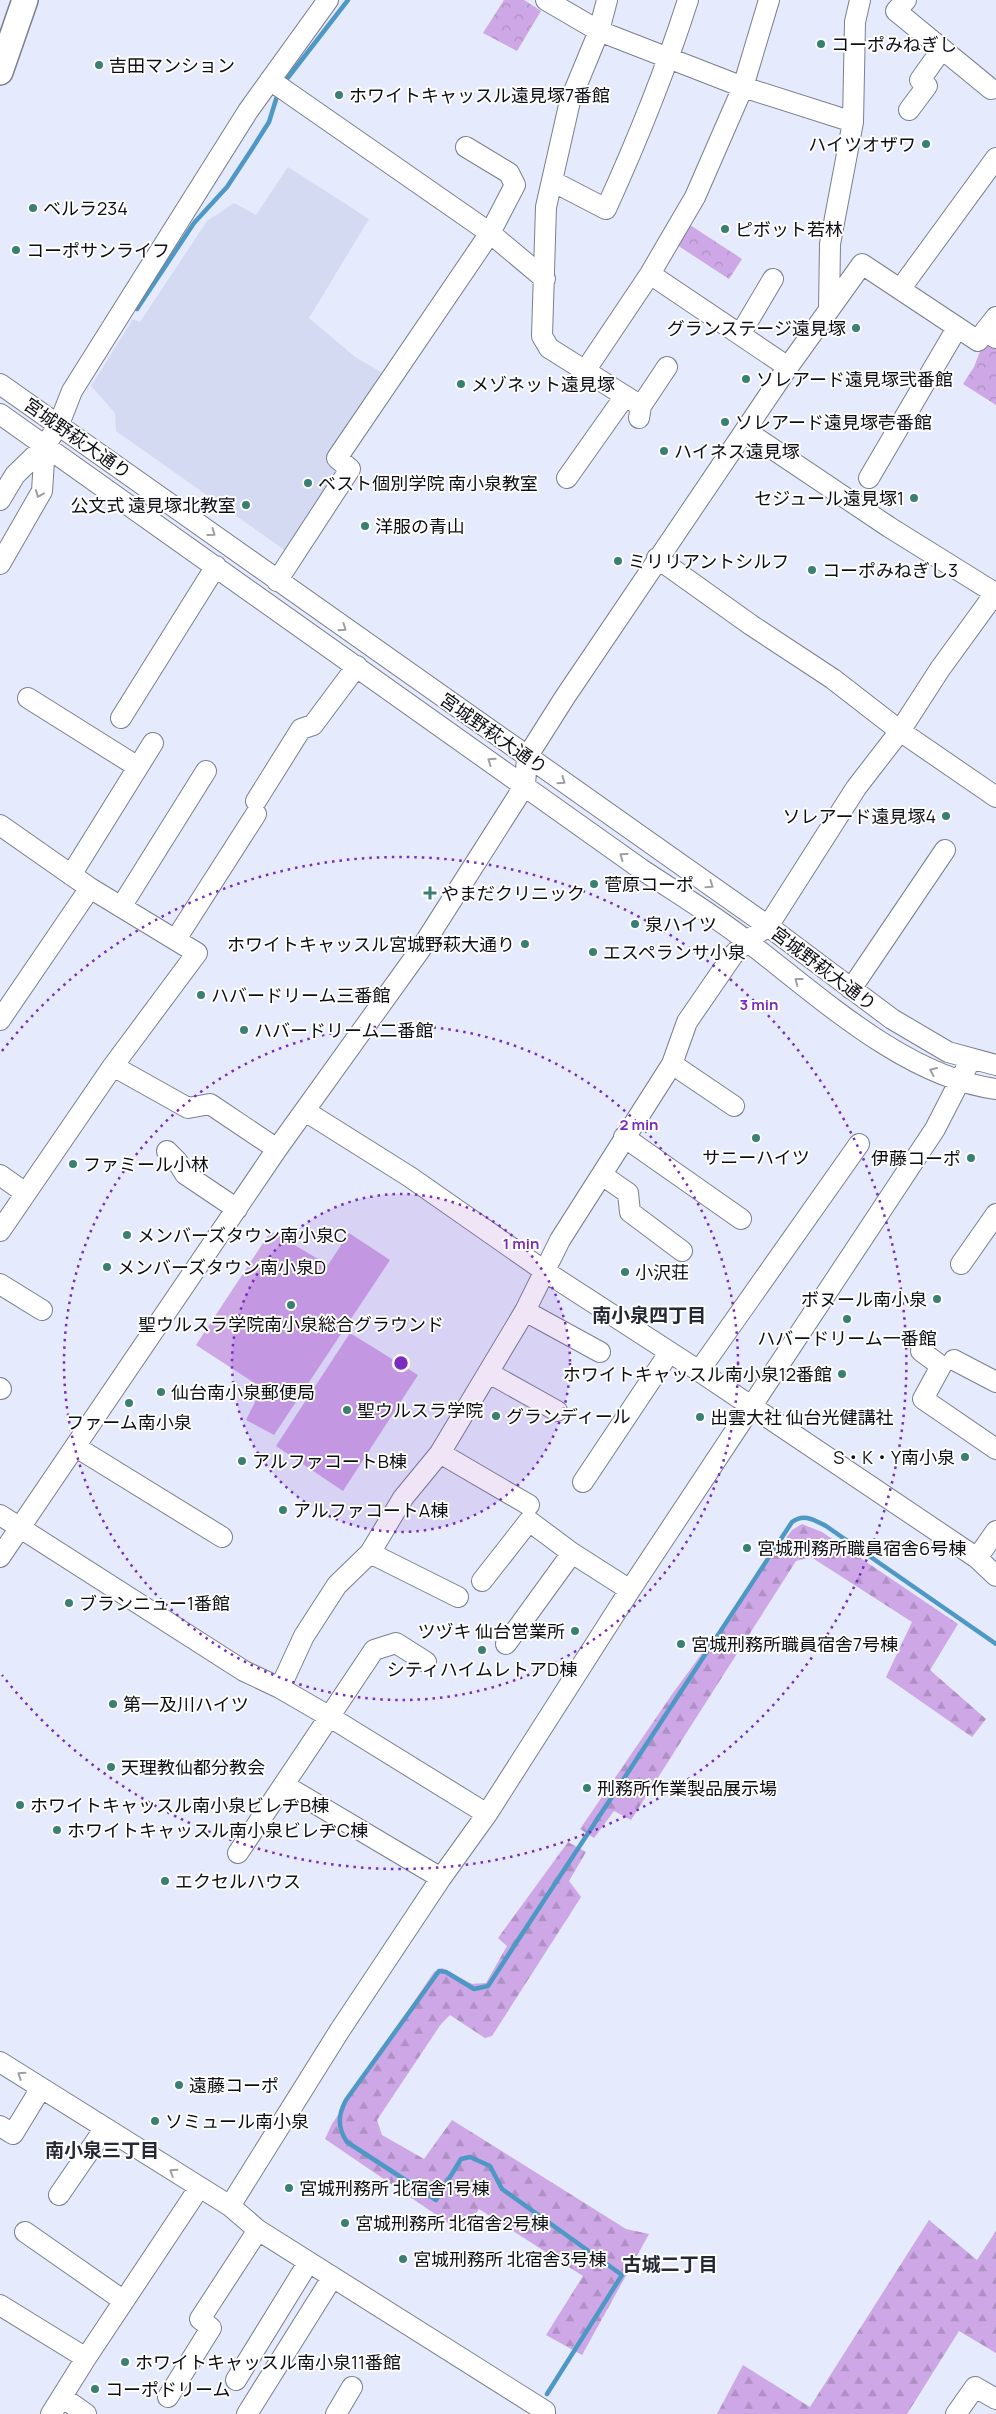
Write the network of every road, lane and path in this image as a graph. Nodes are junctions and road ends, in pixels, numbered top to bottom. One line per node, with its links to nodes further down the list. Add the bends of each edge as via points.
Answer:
1 (328, 0): 13 (street)
2 (546, 0): 9 (street)
3 (607, 0): 9 (street)
4 (688, 0): 11 (street)
5 (769, 0): 14 (street)
6 (860, 0): 17 (street, via 855,22)
7 (906, 0): 10 (street, via 896,11)
8 (19, 2): 12 (main road)
9 (599, 31): 11 (street); 20 (street, via 570,101)
10 (942, 49): 15 (street); 16 (street, via 920,80 927,86)
11 (669, 60): 14 (street); 20 (street, via 606,209)
12 (0, 72)
13 (278, 85): 21 (street); 36 (street, via 248,111 72,391)
14 (743, 87): 17 (street); 22 (street, via 695,197)
15 (991, 88)
16 (909, 110)
17 (853, 122): 26 (street, via 830,244)
18 (466, 147): 21 (street, via 509,174 515,185)
19 (996, 158): 25 (street)
20 (552, 181): 24 (street, via 546,207)
21 (490, 232): 24 (street); 45 (street, via 337,458 350,469)
22 (650, 274): 29 (street); 32 (street)
23 (773, 279): 29 (street)
24 (545, 280): 32 (street, via 542,336 549,348)
25 (901, 288): 26 (street, via 862,264); 27 (street)
26 (829, 309): 30 (street)
27 (957, 328): 28 (street, via 978,341); 40 (street)
28 (992, 329)
29 (741, 333): 30 (street)
30 (788, 366): 37 (street)
31 (667, 367): 34 (street)
32 (584, 371): 34 (street)
33 (0, 384): 36 (street, 宮城野萩大通り)
34 (635, 407): 39 (street)
35 (0, 414): 38 (street, 宮城野萩大通り)
36 (59, 424): 38 (street); 45 (street, 宮城野萩大通り, one-way to 45)
37 (746, 432): 42 (street); 46 (street)
38 (45, 446): 41 (street, via 15,475); 43 (street, one-way to 43, via 42,491); 44 (street, 宮城野萩大通り)
39 (567, 478)
40 (869, 478)
41 (0, 500)
42 (658, 558): 50 (street, via 833,679); 52 (street)
43 (0, 564)
44 (216, 566): 47 (street, 宮城野萩大通り); 49 (street)
45 (277, 581): 52 (street, 宮城野萩大通り, one-way to 52)
46 (996, 593): 50 (street, via 940,669)
47 (357, 666): 55 (street, 宮城野萩大通り, one-way to 47); 63 (street, via 313,725 301,729)
48 (28, 698): 53 (street)
49 (121, 718)
50 (900, 731): 56 (street); 62 (street, via 856,788)
51 (153, 743): 53 (street)
52 (527, 757): 55 (street); 62 (street, 宮城野萩大通り, one-way to 62)
53 (138, 767): 59 (street)
54 (206, 771): 61 (street)
55 (525, 785): 64 (street, 宮城野萩大通り, one-way to 55); 74 (street, via 420,950)
56 (996, 797)
57 (0, 825): 59 (street)
58 (945, 850): 65 (street)
59 (71, 875): 60 (street)
60 (90, 888): 61 (street); 66 (street)
61 (121, 907): 63 (street)
62 (768, 926): 64 (street); 65 (street, 宮城野萩大通り)
63 (176, 939): 70 (street, via 197,953)
64 (747, 941): 68 (street, via 733,955 687,1022); 71 (street, 宮城野萩大通り, one-way to 64, via 919,1065 890,1047)
65 (851, 989): 67 (street, 宮城野萩大通り, via 892,1019 948,1052)
66 (0, 1020)
67 (971, 1059): 69 (street, 宮城野萩大通り); 71 (street)
68 (672, 1064): 73 (street); 75 (street)
69 (996, 1065)
70 (113, 1066): 77 (street, via 188,1108 210,1104); 81 (street)
71 (959, 1082): 72 (street, 宮城野萩大通り); 99 (street, via 935,1129)
72 (996, 1089)
73 (734, 1106)
74 (305, 1112): 77 (street); 88 (street, via 410,1177)
75 (624, 1138): 80 (street); 84 (street)
76 (860, 1144): 96 (street)
77 (277, 1149): 82 (street)
78 (167, 1151): 82 (street, via 185,1174)
79 (0, 1175): 81 (street)
80 (602, 1175): 86 (street, via 628,1193 630,1212); 88 (street)
81 (24, 1192): 85 (street)
82 (237, 1209): 101 (street)
83 (996, 1214): 87 (street)
84 (741, 1220)
85 (0, 1231)
86 (682, 1251)
87 (961, 1264)
88 (543, 1270): 91 (street); 94 (street)
89 (0, 1284): 90 (street)
90 (42, 1310)
91 (524, 1311): 93 (street); 97 (street)
92 (921, 1351): 102 (street, via 941,1366 922,1399)
93 (600, 1352)
94 (669, 1353): 96 (street); 104 (street)
95 (954, 1360): 98 (street)
96 (699, 1371): 99 (street)
97 (489, 1373): 100 (street); 103 (street)
98 (996, 1382)
99 (751, 1407): 113 (street); 116 (street)
100 (557, 1411)
101 (76, 1447): 107 (street); 109 (street)
102 (996, 1449)
103 (440, 1453): 105 (street); 111 (street, via 403,1498)
104 (583, 1482)
105 (530, 1505)
106 (0, 1514): 107 (street)
107 (19, 1528): 112 (street); 120 (street, via 244,1671)
108 (996, 1531): 113 (street)
109 (222, 1537)
110 (572, 1553): 115 (street, via 529,1521); 116 (street); 118 (street)
111 (370, 1554): 117 (street); 120 (street, via 337,1585 304,1636)
112 (0, 1557)
113 (977, 1558): 114 (street)
114 (996, 1576)
115 (482, 1581)
116 (630, 1590): 123 (street)
117 (458, 1597)
118 (506, 1644)
119 (426, 1662): 121 (street, via 396,1643 374,1650)
120 (280, 1688): 121 (street)
121 (330, 1717): 122 (street); 123 (street)
122 (284, 1785): 124 (street); 125 (street)
123 (487, 1814): 125 (street)
124 (238, 1853)
125 (440, 1878): 132 (street)
126 (0, 2062): 127 (street, one-way to 126)
127 (41, 2088): 128 (street, via 13,2134); 129 (street)
128 (0, 2126)
129 (105, 2128): 130 (street, one-way to 129); 131 (street)
130 (199, 2188): 132 (street); 137 (street)
131 (59, 2195)
132 (230, 2206): 133 (street)
133 (258, 2230): 135 (street); 142 (street, via 200,2319 211,2328)
134 (25, 2232): 137 (street)
135 (308, 2262): 136 (street); 140 (street)
136 (332, 2278): 146 (street); 148 (street, via 545,2411)
137 (124, 2301): 139 (street)
138 (0, 2305): 139 (street)
139 (86, 2358): 144 (street)
140 (236, 2380)
141 (352, 2387): 147 (street)
142 (168, 2397)
143 (996, 2399): 149 (street, via 974,2386)
144 (57, 2406): 145 (street)
145 (86, 2414)
146 (248, 2414)
147 (336, 2414)
148 (545, 2414)
149 (956, 2414)

